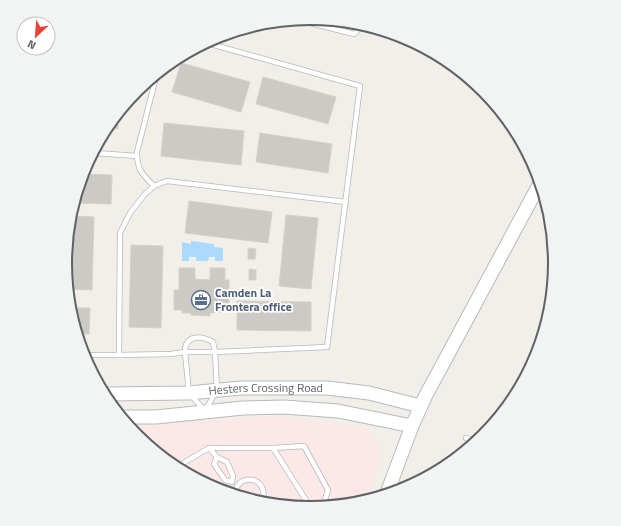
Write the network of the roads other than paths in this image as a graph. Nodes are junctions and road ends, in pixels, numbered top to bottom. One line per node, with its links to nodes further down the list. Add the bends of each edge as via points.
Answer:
1 (321, 26): 2 (lane, via 354,34)
2 (358, 30)
3 (215, 45): 9 (lane, via 360,86)
4 (154, 84): 6 (lane)
5 (99, 153): 6 (lane)
6 (137, 156): 7 (lane, via 137,163 143,175)
7 (154, 186): 9 (lane, via 167,181); 13 (lane, via 130,213 120,232)
8 (537, 189): 18 (street)
9 (346, 202): 11 (lane, via 327,347)
10 (185, 352): 11 (lane); 11 (lane, via 187,341 203,338 213,342); 13 (lane); 16 (lane)
11 (215, 352): 15 (lane)
12 (91, 355): 13 (lane)
13 (119, 355)
14 (284, 387): 15 (street, Hesters Crossing Road); 18 (street, Hesters Crossing Road, via 327,388 369,393); 19 (street, via 272,394 214,400)
15 (217, 390): 16 (street, Hesters Crossing Road); 19 (lane)
16 (189, 393): 17 (street, Hesters Crossing Road); 19 (lane)
17 (112, 394)
18 (420, 406): 21 (street)
19 (205, 411): 20 (street, Hesters Crossing Road, via 156,417); 21 (street, Hesters Crossing Road, via 284,406 322,409)
20 (130, 417)
21 (412, 426): 30 (street)
22 (466, 438): 23 (lane)
23 (470, 439)
24 (209, 448): 25 (lane); 26 (lane); 27 (lane)
25 (274, 448): 32 (lane, via 304,446 328,490); 33 (lane)
26 (217, 457): 28 (lane, via 227,462 233,476); 28 (lane, via 214,464 225,480)
27 (182, 464)
28 (232, 482): 29 (lane)
29 (237, 486): 31 (lane, via 245,480 254,480 262,486)
30 (389, 487)
31 (263, 496)
32 (325, 500)
33 (307, 501)

